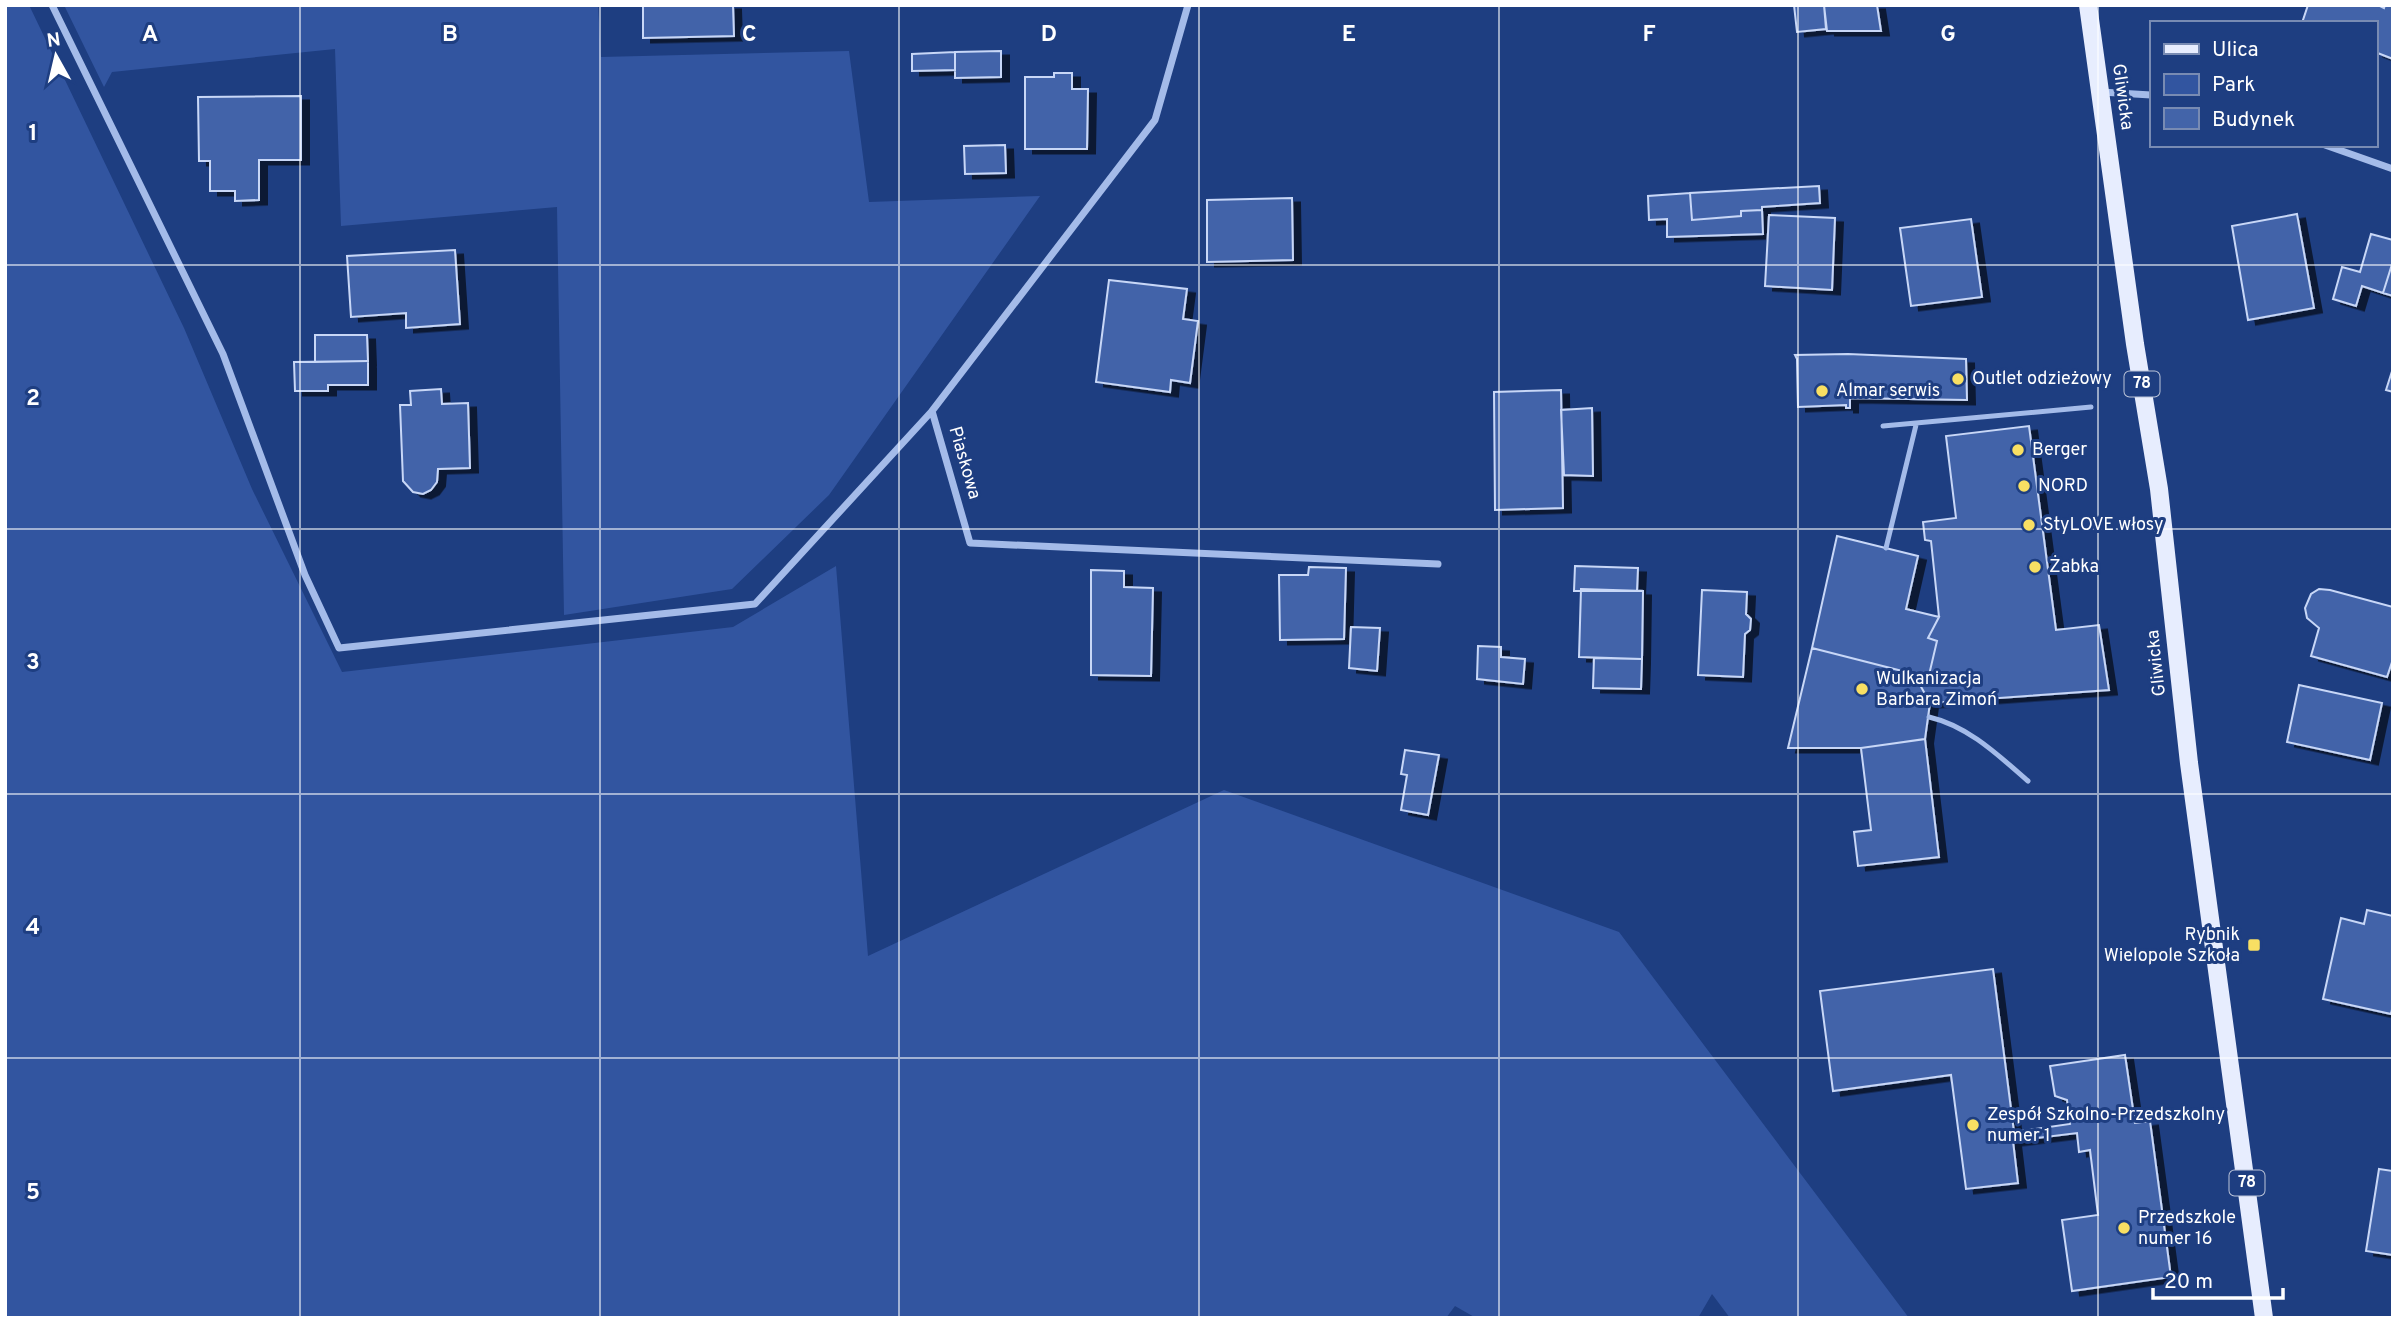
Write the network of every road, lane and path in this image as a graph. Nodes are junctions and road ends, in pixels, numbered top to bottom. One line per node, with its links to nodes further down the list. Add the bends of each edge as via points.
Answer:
1 (52, 5): 9 (street, via 223,354 305,575 339,648 755,604)
2 (1188, 5): 9 (street, Piaskowa, via 1155,120)
3 (2088, 5): 4 (main road, Gliwicka / 78)
4 (2101, 92): 5 (street); 16 (main road, Gliwicka / 78, via 2159,489 2189,763)
5 (2150, 95)
6 (2331, 147): 7 (street)
7 (2393, 169)
8 (2091, 407): 10 (lane)
9 (932, 411): 13 (street, Piaskowa, via 970,543)
10 (1916, 425): 11 (lane); 12 (lane)
11 (1883, 426)
12 (1886, 548)
13 (1437, 564)
14 (1929, 717): 15 (lane, via 1984,744)
15 (2028, 781)
16 (2264, 1318)

